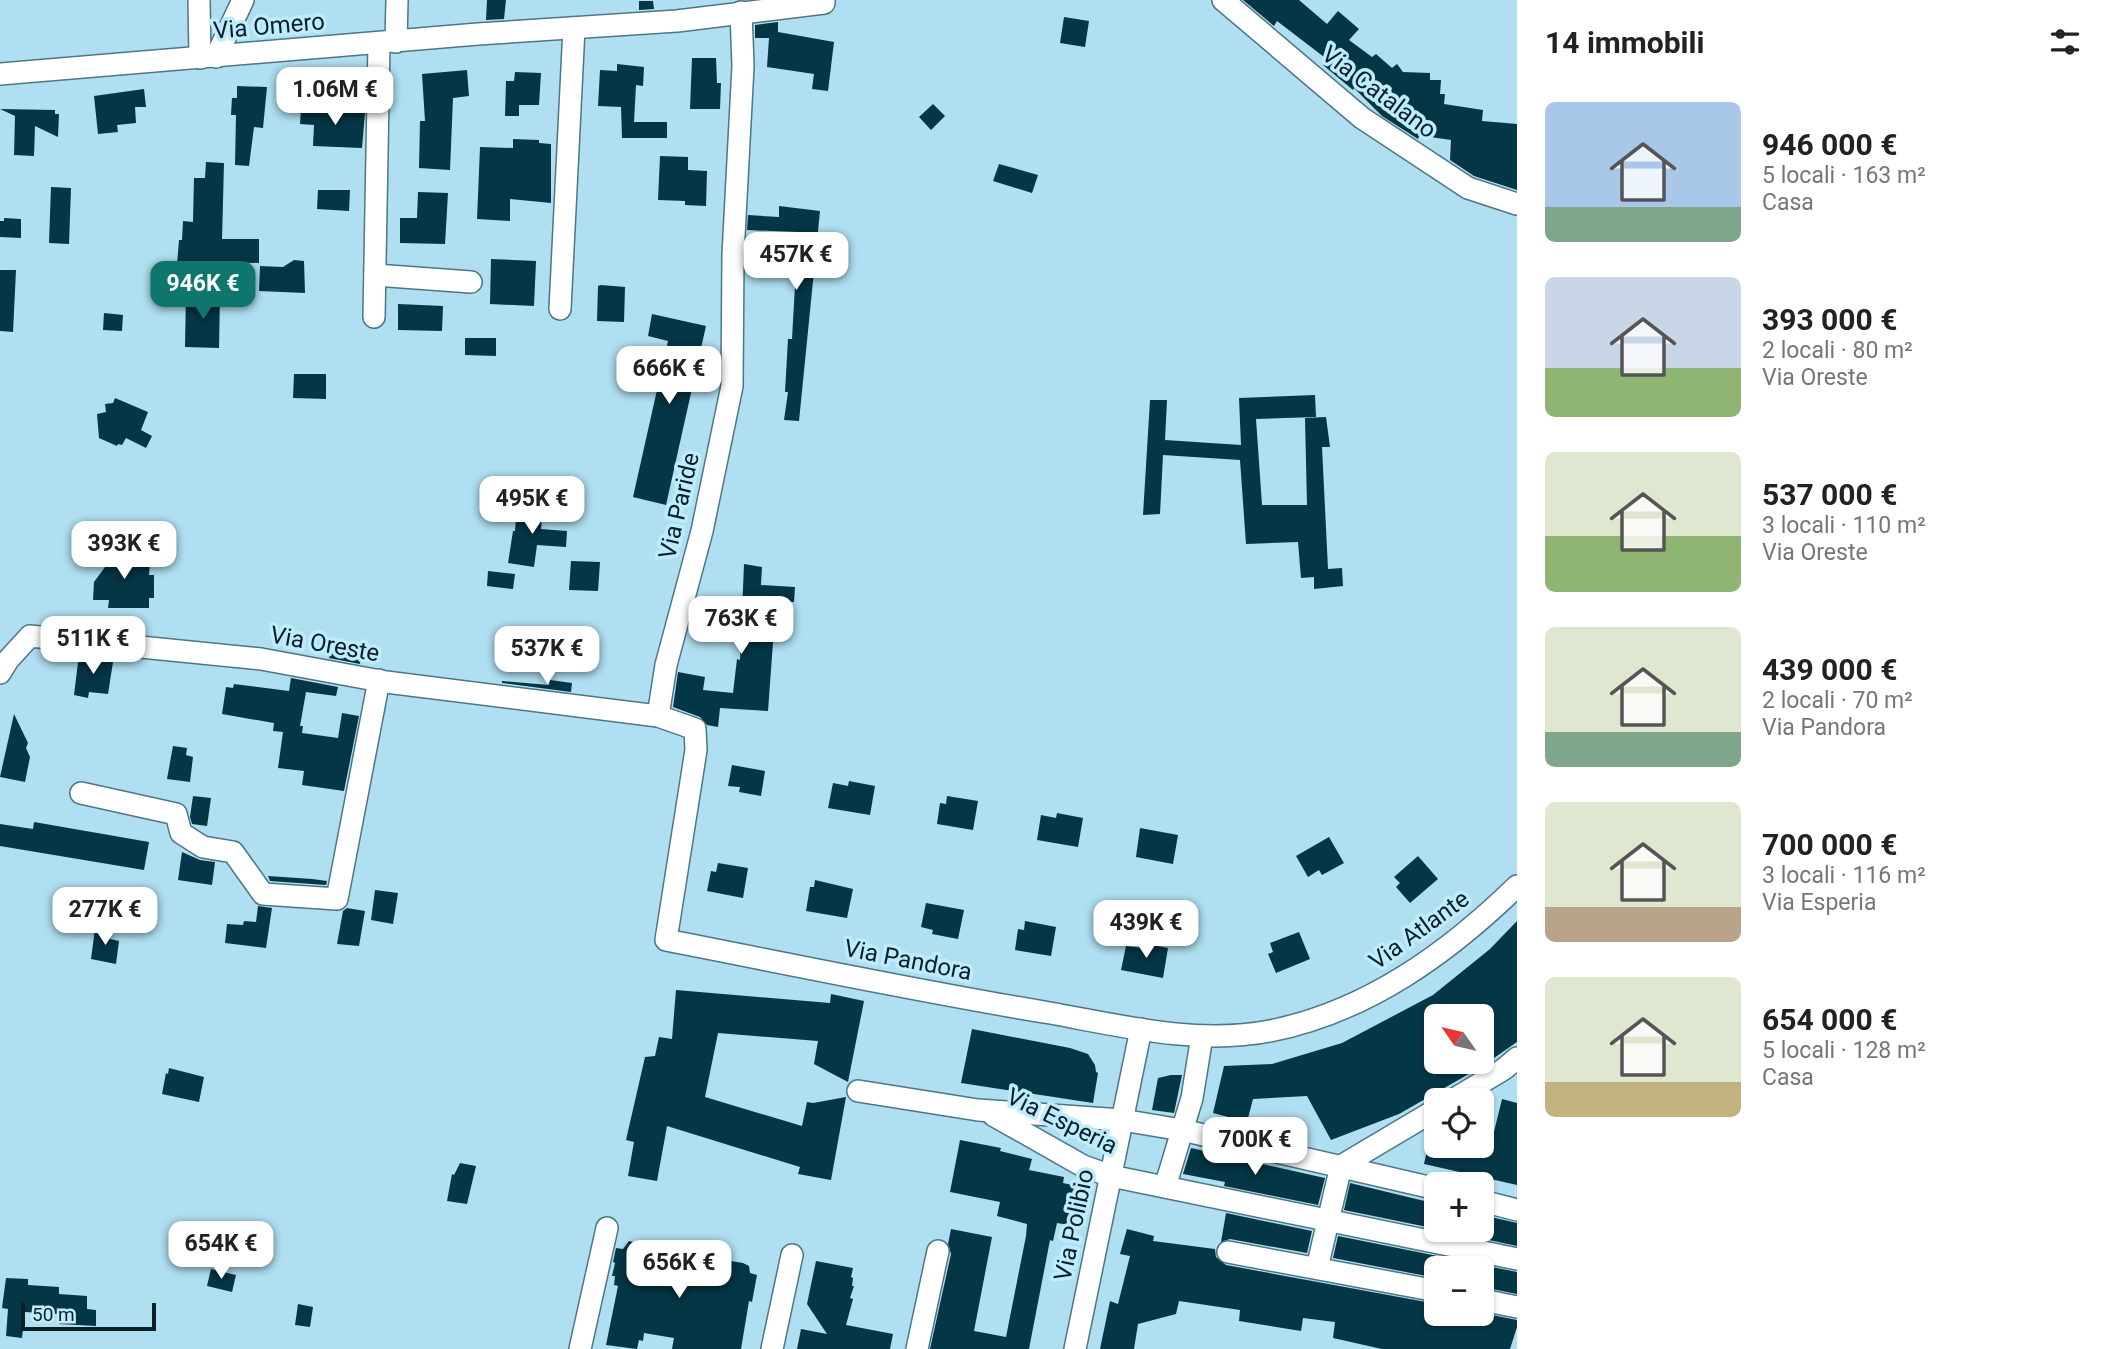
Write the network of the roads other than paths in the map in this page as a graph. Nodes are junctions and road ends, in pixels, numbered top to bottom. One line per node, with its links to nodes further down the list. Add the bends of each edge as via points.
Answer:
1 (199, 0): 9 (street)
2 (243, 0): 9 (street)
3 (397, 0): 8 (street)
4 (824, 0): 6 (street, Via Omero)
5 (1223, 0): 11 (street, Via Catalano, via 1362,118 1468,188)
6 (746, 12): 7 (street, Via Omero); 18 (street, Via Paride, via 733,255 732,386)
7 (574, 27): 8 (street, Via Omero); 14 (street)
8 (388, 42): 9 (street, Via Omero); 12 (street)
9 (208, 58): 10 (street, Via Omero)
10 (0, 74)
11 (1517, 204)
12 (374, 275): 13 (street); 15 (street)
13 (471, 282)
14 (560, 309)
15 (374, 317)
16 (0, 673): 17 (street, Via Oreste, via 30,636 261,659)
17 (379, 680): 18 (street, Via Oreste); 19 (street, via 337,899 263,894 233,852 203,847 181,833 176,814)
18 (658, 716): 21 (street, Via Oreste, via 695,729 696,750)
19 (81, 793)
20 (1517, 886): 23 (street, Via Atlante, via 1452,943 1380,991 1304,1023 1235,1036)
21 (666, 940): 22 (street, Via Pandora)
22 (1141, 1029): 23 (street, Via Atlante); 29 (street, Via Polibio)
23 (1202, 1036): 30 (street)
24 (1517, 1058): 25 (street)
25 (1473, 1088)
26 (858, 1091): 27 (street)
27 (978, 1110): 29 (street); 32 (street, Via Esperia)
28 (1424, 1117): 31 (street)
29 (1122, 1120): 30 (street); 32 (street, Via Polibio)
30 (1182, 1130): 31 (street); 34 (street)
31 (1341, 1166): 33 (street); 37 (street)
32 (1111, 1176): 34 (street, Via Esperia); 50 (street, Via Polibio)
33 (1424, 1186)
34 (1165, 1187): 37 (street, Via Esperia)
35 (1494, 1204): 36 (street)
36 (1517, 1210)
37 (1329, 1220): 42 (street, Via Esperia); 43 (street)
38 (607, 1228): 47 (street)
39 (938, 1251): 49 (street)
40 (1228, 1252): 43 (street)
41 (792, 1255): 48 (street)
42 (1517, 1259)
43 (1317, 1268): 44 (street)
44 (1424, 1289)
45 (1494, 1302): 46 (street)
46 (1517, 1307)
47 (580, 1349)
48 (772, 1349)
49 (917, 1349)
50 (1075, 1349)

